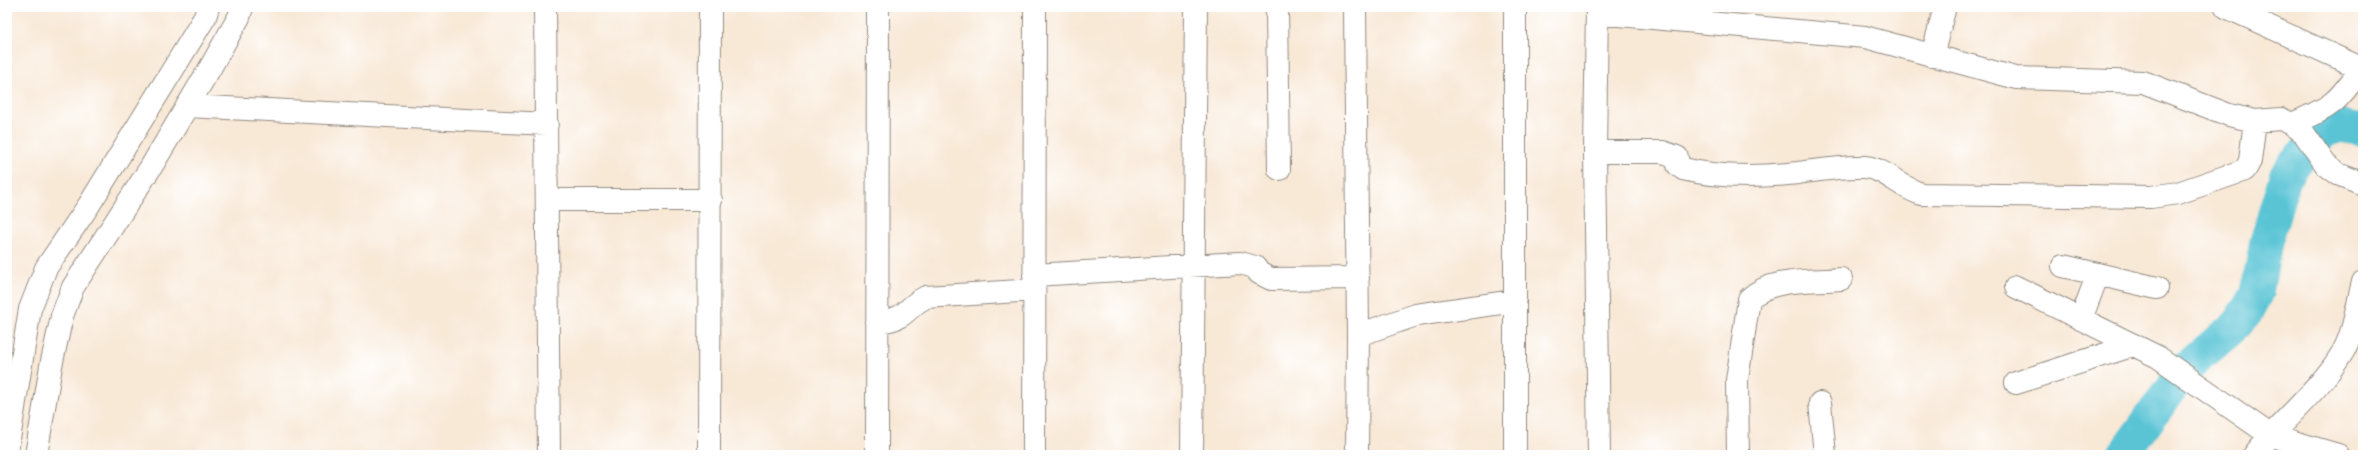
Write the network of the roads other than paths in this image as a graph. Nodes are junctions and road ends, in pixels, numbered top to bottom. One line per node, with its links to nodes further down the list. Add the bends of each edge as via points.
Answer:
1 (208, 7): 42 (street, via 205,17 89,205 46,268 30,309)
2 (242, 7): 16 (street, via 239,17)
3 (545, 7): 18 (street)
4 (710, 7): 24 (street)
5 (878, 7): 36 (street)
6 (1035, 7): 31 (street)
7 (1196, 7): 26 (street)
8 (1277, 7): 21 (street)
9 (1355, 7): 28 (street)
10 (1515, 7): 34 (street)
11 (1945, 7): 14 (street)
12 (2226, 7): 15 (street)
13 (1597, 10): 14 (street, via 1865,37); 20 (street)
14 (1932, 56): 17 (street, via 2016,78 2143,82 2229,115)
15 (2362, 68): 19 (street, via 2340,98)
16 (187, 106): 18 (street); 43 (street, via 151,167 73,286 62,316 51,366)
17 (2256, 121): 19 (street, via 2281,119); 20 (street, via 2250,161 2245,170 2178,193 2135,198 1922,194 1912,191 1874,168 1837,167 1798,173 1746,176 1683,169 1678,165 1677,157 1663,152)
18 (547, 124): 23 (street)
19 (2297, 128): 22 (street, via 2326,164 2338,174)
20 (1596, 152): 51 (street)
21 (1279, 169)
22 (2363, 184)
23 (548, 200): 24 (street); 44 (street)
24 (711, 200): 45 (street)
25 (2063, 266): 27 (street)
26 (1194, 267): 28 (street, via 1247,264 1255,267 1264,277 1271,279); 31 (street); 48 (street)
27 (2098, 274): 33 (street); 35 (street)
28 (1358, 278): 37 (street)
29 (1841, 279): 52 (street, via 1769,285 1758,290 1749,299 1737,380)
30 (2363, 282): 41 (street, via 2341,355)
31 (1034, 283): 36 (street, via 926,297 901,317); 47 (street)
32 (2016, 287): 35 (street)
33 (2157, 288)
34 (1515, 301): 37 (street, via 1416,315); 50 (street)
35 (2081, 319): 38 (street)
36 (877, 322): 46 (street)
37 (1358, 336): 49 (street)
38 (2134, 345): 39 (street); 41 (street, via 2158,357)
39 (2016, 383)
40 (1820, 403): 53 (street)
41 (2270, 435): 54 (street); 55 (street)
42 (7, 451)
43 (36, 455)
44 (549, 455)
45 (709, 455)
46 (877, 455)
47 (1034, 455)
48 (1192, 455)
49 (1357, 455)
50 (1515, 455)
51 (1599, 455)
52 (1738, 455)
53 (1825, 455)
54 (2254, 455)
55 (2338, 455)

